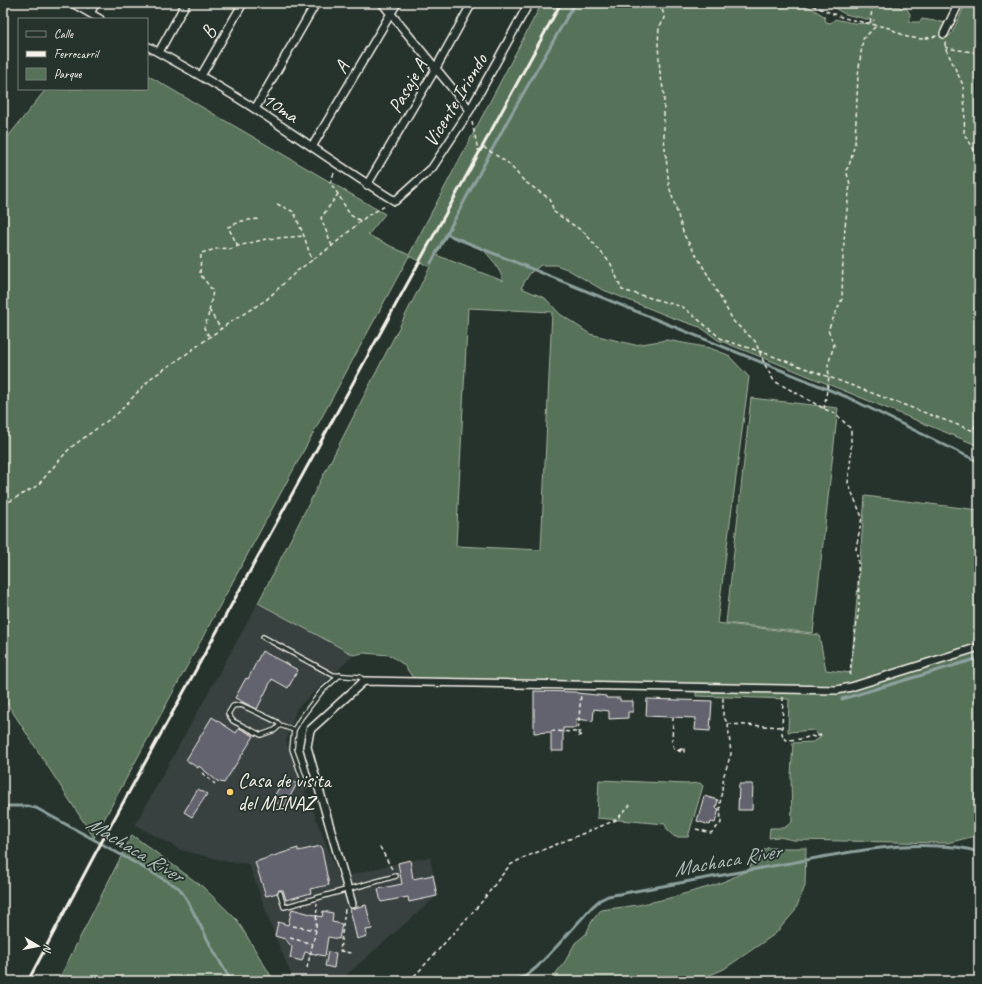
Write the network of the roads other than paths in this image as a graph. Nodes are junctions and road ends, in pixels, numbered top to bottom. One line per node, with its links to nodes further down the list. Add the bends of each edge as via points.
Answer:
1 (72, 3): 11 (street)
2 (96, 3): 11 (street)
3 (186, 3): 16 (street)
4 (243, 3): 18 (street, B)
5 (316, 3): 19 (street)
6 (382, 3): 12 (street)
7 (397, 3): 12 (street, A)
8 (472, 3): 17 (street, Pasaje A)
9 (529, 3): 20 (street, Vicente Iriondo)
10 (959, 3): 14 (street)
11 (90, 13): 13 (street)
12 (391, 13): 17 (street); 21 (street, A)
13 (98, 18)
14 (944, 34)
15 (148, 46): 16 (street, 10ma)
16 (159, 52): 18 (street, 10ma)
17 (436, 68): 20 (street); 22 (street, Pasaje A)
18 (201, 76): 19 (street, 10ma)
19 (255, 109): 21 (street, 10ma)
20 (470, 110): 23 (street, Vicente Iriondo, via 432,168)
21 (312, 147): 22 (street, 10ma)
22 (368, 185): 23 (street, 10ma)
23 (395, 201)
24 (263, 637): 26 (lane, via 334,675)
25 (979, 647): 27 (street, via 837,690)
26 (340, 675): 27 (lane, via 360,677); 29 (lane, via 321,692)
27 (364, 681): 32 (street, via 310,730 307,748)
28 (280, 725): 28 (lane, via 241,705 233,706 228,714 233,721 261,735 275,730); 29 (lane)
29 (294, 730): 30 (lane, via 292,749)
30 (305, 786)
31 (396, 876): 32 (lane)
32 (347, 889): 33 (lane, via 284,907); 34 (street)
33 (280, 893)
34 (349, 905)

